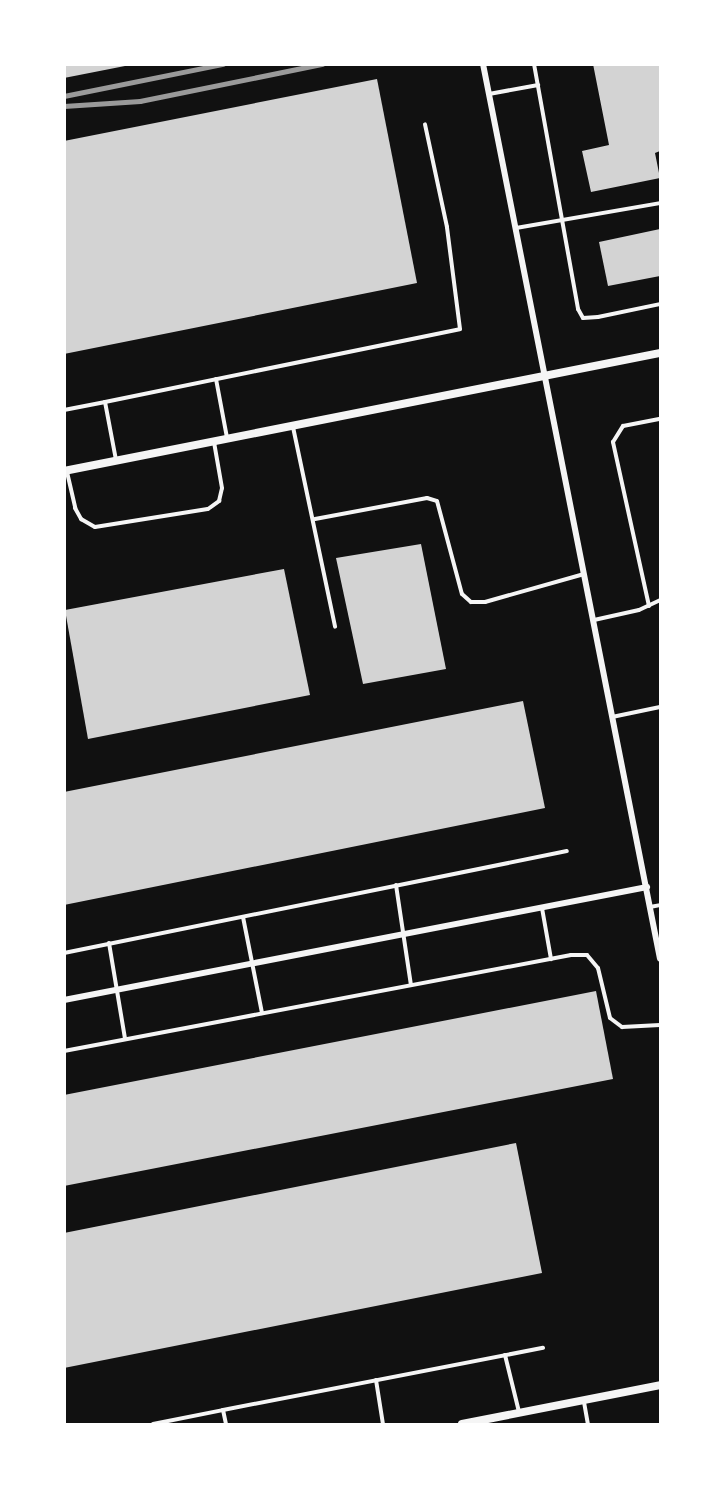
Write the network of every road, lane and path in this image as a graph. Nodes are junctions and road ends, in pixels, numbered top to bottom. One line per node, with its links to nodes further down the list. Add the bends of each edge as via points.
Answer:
1 (483, 64): 4 (street)
2 (534, 64): 3 (lane)
3 (538, 85): 4 (lane); 7 (lane)
4 (489, 94): 8 (street)
5 (426, 124): 12 (lane, via 447,227 460,329)
6 (660, 203): 7 (lane)
7 (561, 221): 8 (lane); 9 (lane, via 583,318)
8 (516, 228): 11 (street)
9 (660, 304)
10 (660, 353): 11 (street)
11 (545, 375): 16 (street); 22 (street)
12 (216, 379): 13 (lane); 17 (lane)
13 (105, 402): 14 (lane); 19 (lane)
14 (64, 410)
15 (660, 419): 24 (lane, via 623,426 613,442)
16 (292, 426): 17 (street); 21 (lane)
17 (227, 439): 18 (street)
18 (214, 442): 19 (street); 20 (lane, via 222,488 219,501 208,508 95,527 81,519 75,508)
19 (117, 461): 20 (street)
20 (66, 471)
21 (315, 519): 22 (lane, via 427,498 437,501 462,594 471,602 485,602); 26 (lane)
22 (584, 574): 25 (street)
23 (660, 600): 24 (lane)
24 (649, 606): 25 (lane)
25 (593, 620): 28 (street)
26 (335, 627)
27 (660, 707): 28 (lane)
28 (612, 717): 31 (street)
29 (567, 851): 30 (lane)
30 (396, 885): 35 (lane); 36 (lane)
31 (647, 887): 33 (street); 34 (street)
32 (660, 905): 33 (lane)
33 (651, 907): 39 (street)
34 (542, 908): 36 (street); 40 (lane)
35 (243, 917): 37 (lane); 41 (lane)
36 (406, 934): 41 (street); 42 (lane)
37 (109, 943): 38 (lane); 43 (lane)
38 (64, 952)
39 (660, 958)
40 (551, 959): 42 (lane); 46 (lane, via 587,955 598,968 610,1018 622,1028)
41 (252, 964): 43 (street); 45 (lane)
42 (411, 985): 45 (lane)
43 (118, 990): 44 (street); 47 (lane)
44 (64, 1000)
45 (262, 1013): 47 (lane)
46 (660, 1025)
47 (125, 1039): 48 (lane)
48 (64, 1051)
49 (543, 1348): 50 (lane)
50 (505, 1355): 51 (lane); 55 (lane)
51 (376, 1380): 54 (lane); 59 (lane)
52 (660, 1385): 53 (street)
53 (584, 1400): 55 (street); 61 (lane)
54 (223, 1410): 57 (lane); 58 (lane)
55 (519, 1413): 56 (street)
56 (472, 1424): 60 (street)
57 (153, 1425)
58 (226, 1425)
59 (383, 1425)
60 (462, 1425)
61 (588, 1425)

